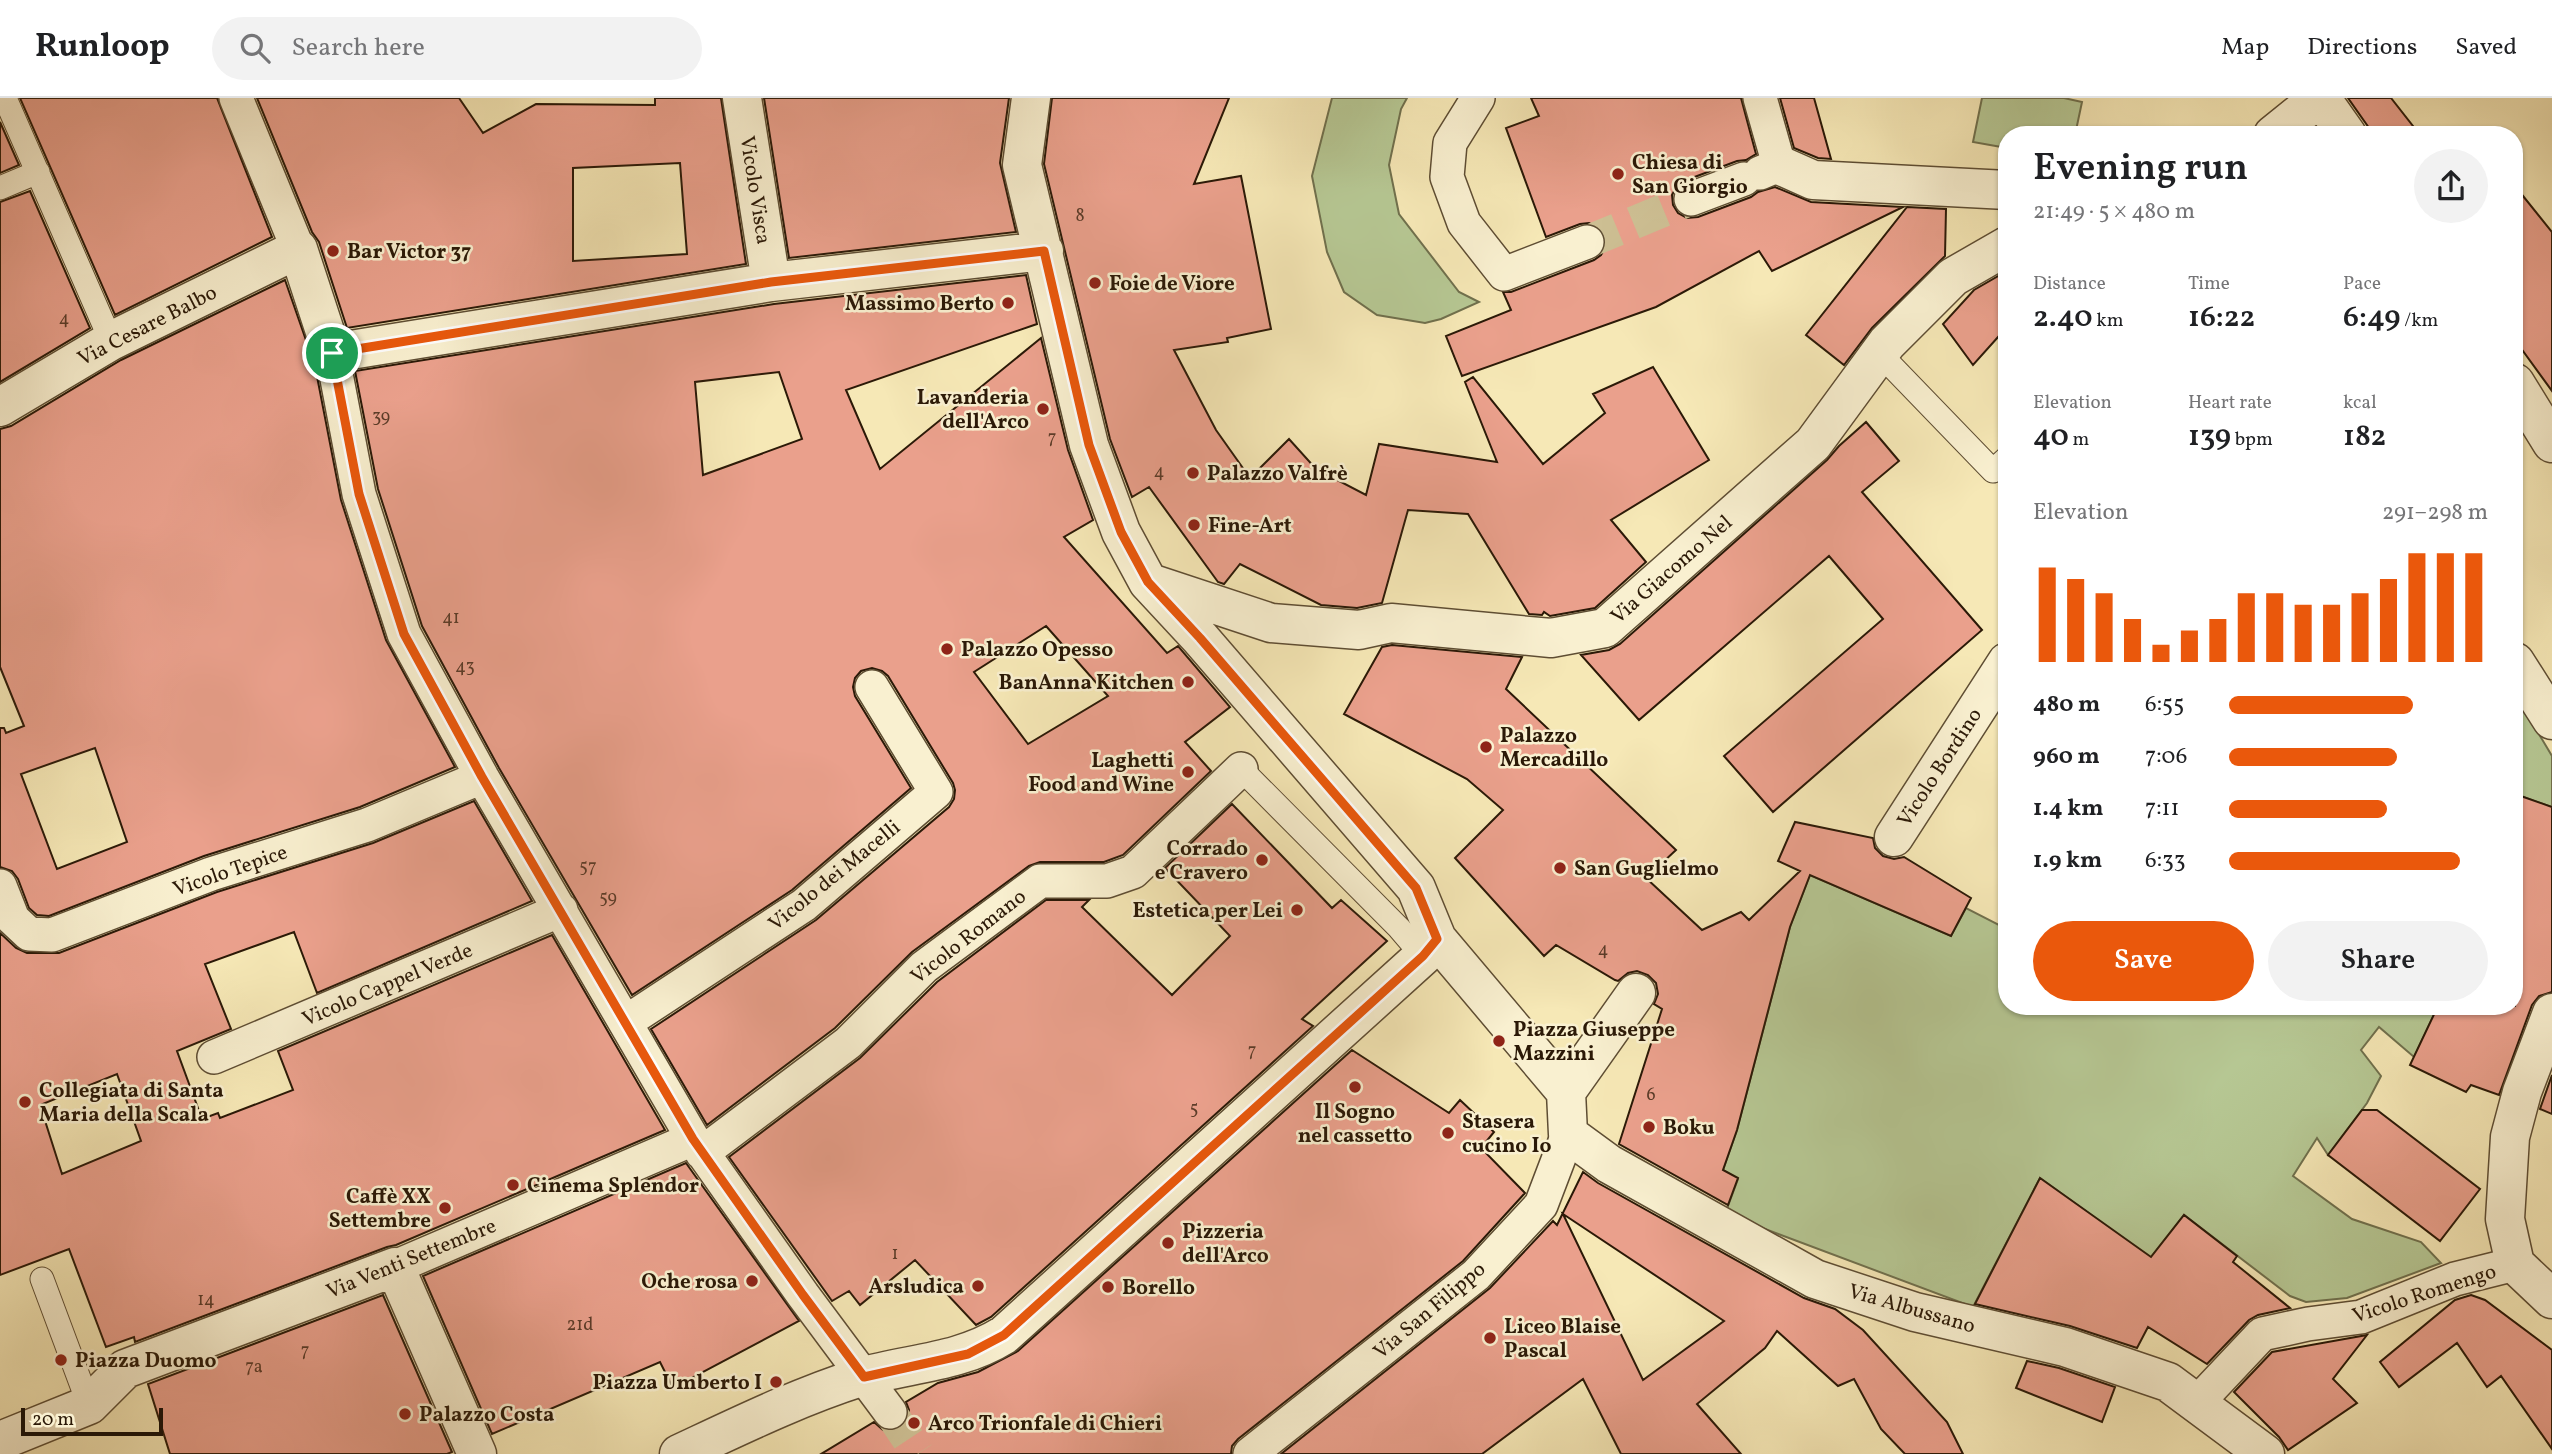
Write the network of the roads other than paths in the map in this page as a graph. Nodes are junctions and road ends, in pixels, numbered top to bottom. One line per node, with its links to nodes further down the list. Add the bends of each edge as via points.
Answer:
1 (5, 98): 10 (lane)
2 (236, 98): 16 (street)
3 (741, 98): 19 (street, Vicolo Visca)
4 (1031, 98): 17 (street, via 1022,165)
5 (1478, 98): 15 (street, via 1450,143 1447,177 1464,223 1504,274)
6 (1760, 98): 11 (street)
7 (2320, 98): 8 (street); 9 (street)
8 (2284, 126)
9 (2340, 126)
10 (38, 172): 12 (lane); 20 (lane)
11 (1761, 172): 13 (street, via 1813,180); 14 (street)
12 (0, 188)
13 (1998, 190)
14 (1691, 200)
15 (1587, 242)
16 (298, 249): 20 (street, Via Cesare Balbo); 21 (street)
17 (1044, 251): 19 (street); 27 (street, via 1089,445 1121,532)
18 (1998, 251): 22 (street, Via Giacomo Nel, via 1953,277)
19 (771, 282): 21 (street)
20 (111, 341): 24 (street, Via Cesare Balbo)
21 (332, 353): 33 (street, via 359,494 404,634)
22 (1880, 354): 26 (lane, via 1993,471); 27 (street, Via Giacomo Nel, via 1813,444 1605,628 1551,638 1391,623 1359,630 1271,623)
23 (2523, 402): 25 (street)
24 (0, 407)
25 (2534, 429)
26 (1998, 466)
27 (1148, 582): 37 (street, via 1416,888)
28 (2523, 675): 31 (street)
29 (1998, 676): 34 (street, Vicolo Bordino)
30 (872, 687): 40 (street, Vicolo dei Macelli, via 936,792 804,905)
31 (2552, 720)
32 (1241, 769): 37 (lane, Vicolo Romano, via 1399,928); 44 (street, Vicolo Romano, via 1133,872 1107,881 1040,881 924,967 848,1043)
33 (482, 777): 35 (street, Vicolo Tepice, via 367,825 211,874 52,935 29,934 13,919); 36 (street)
34 (1894, 837)
35 (0, 886)
36 (561, 910): 40 (street); 41 (street, Vicolo Cappel Verde)
37 (1430, 947): 42 (street); 49 (street, via 1004,1335 968,1354)
38 (1636, 993): 42 (street)
39 (2552, 1013): 45 (street, via 2510,1136 2505,1219)
40 (626, 1022): 44 (street)
41 (214, 1057)
42 (1566, 1092): 43 (street)
43 (1568, 1134): 50 (street, Via Albussano, via 1609,1164 1815,1279 1915,1312 2066,1346 2168,1382); 56 (street, Via San Filippo, via 1541,1205 1476,1275)
44 (698, 1146): 46 (street, Via Venti Settembre); 49 (street)
45 (2515, 1264): 48 (street); 50 (street, Vicolo Romengo, via 2455,1279 2361,1317 2262,1334)
46 (394, 1267): 51 (street, Via Venti Settembre, via 125,1369); 54 (street)
47 (42, 1279): 51 (lane)
48 (2552, 1299)
49 (864, 1377): 52 (street); 55 (street, via 804,1396)
50 (2197, 1403): 57 (street, Via Albussano)
51 (89, 1405): 53 (street)
52 (890, 1412)
53 (0, 1441)
54 (477, 1454)
55 (679, 1454)
56 (1250, 1454)
57 (2265, 1454)

